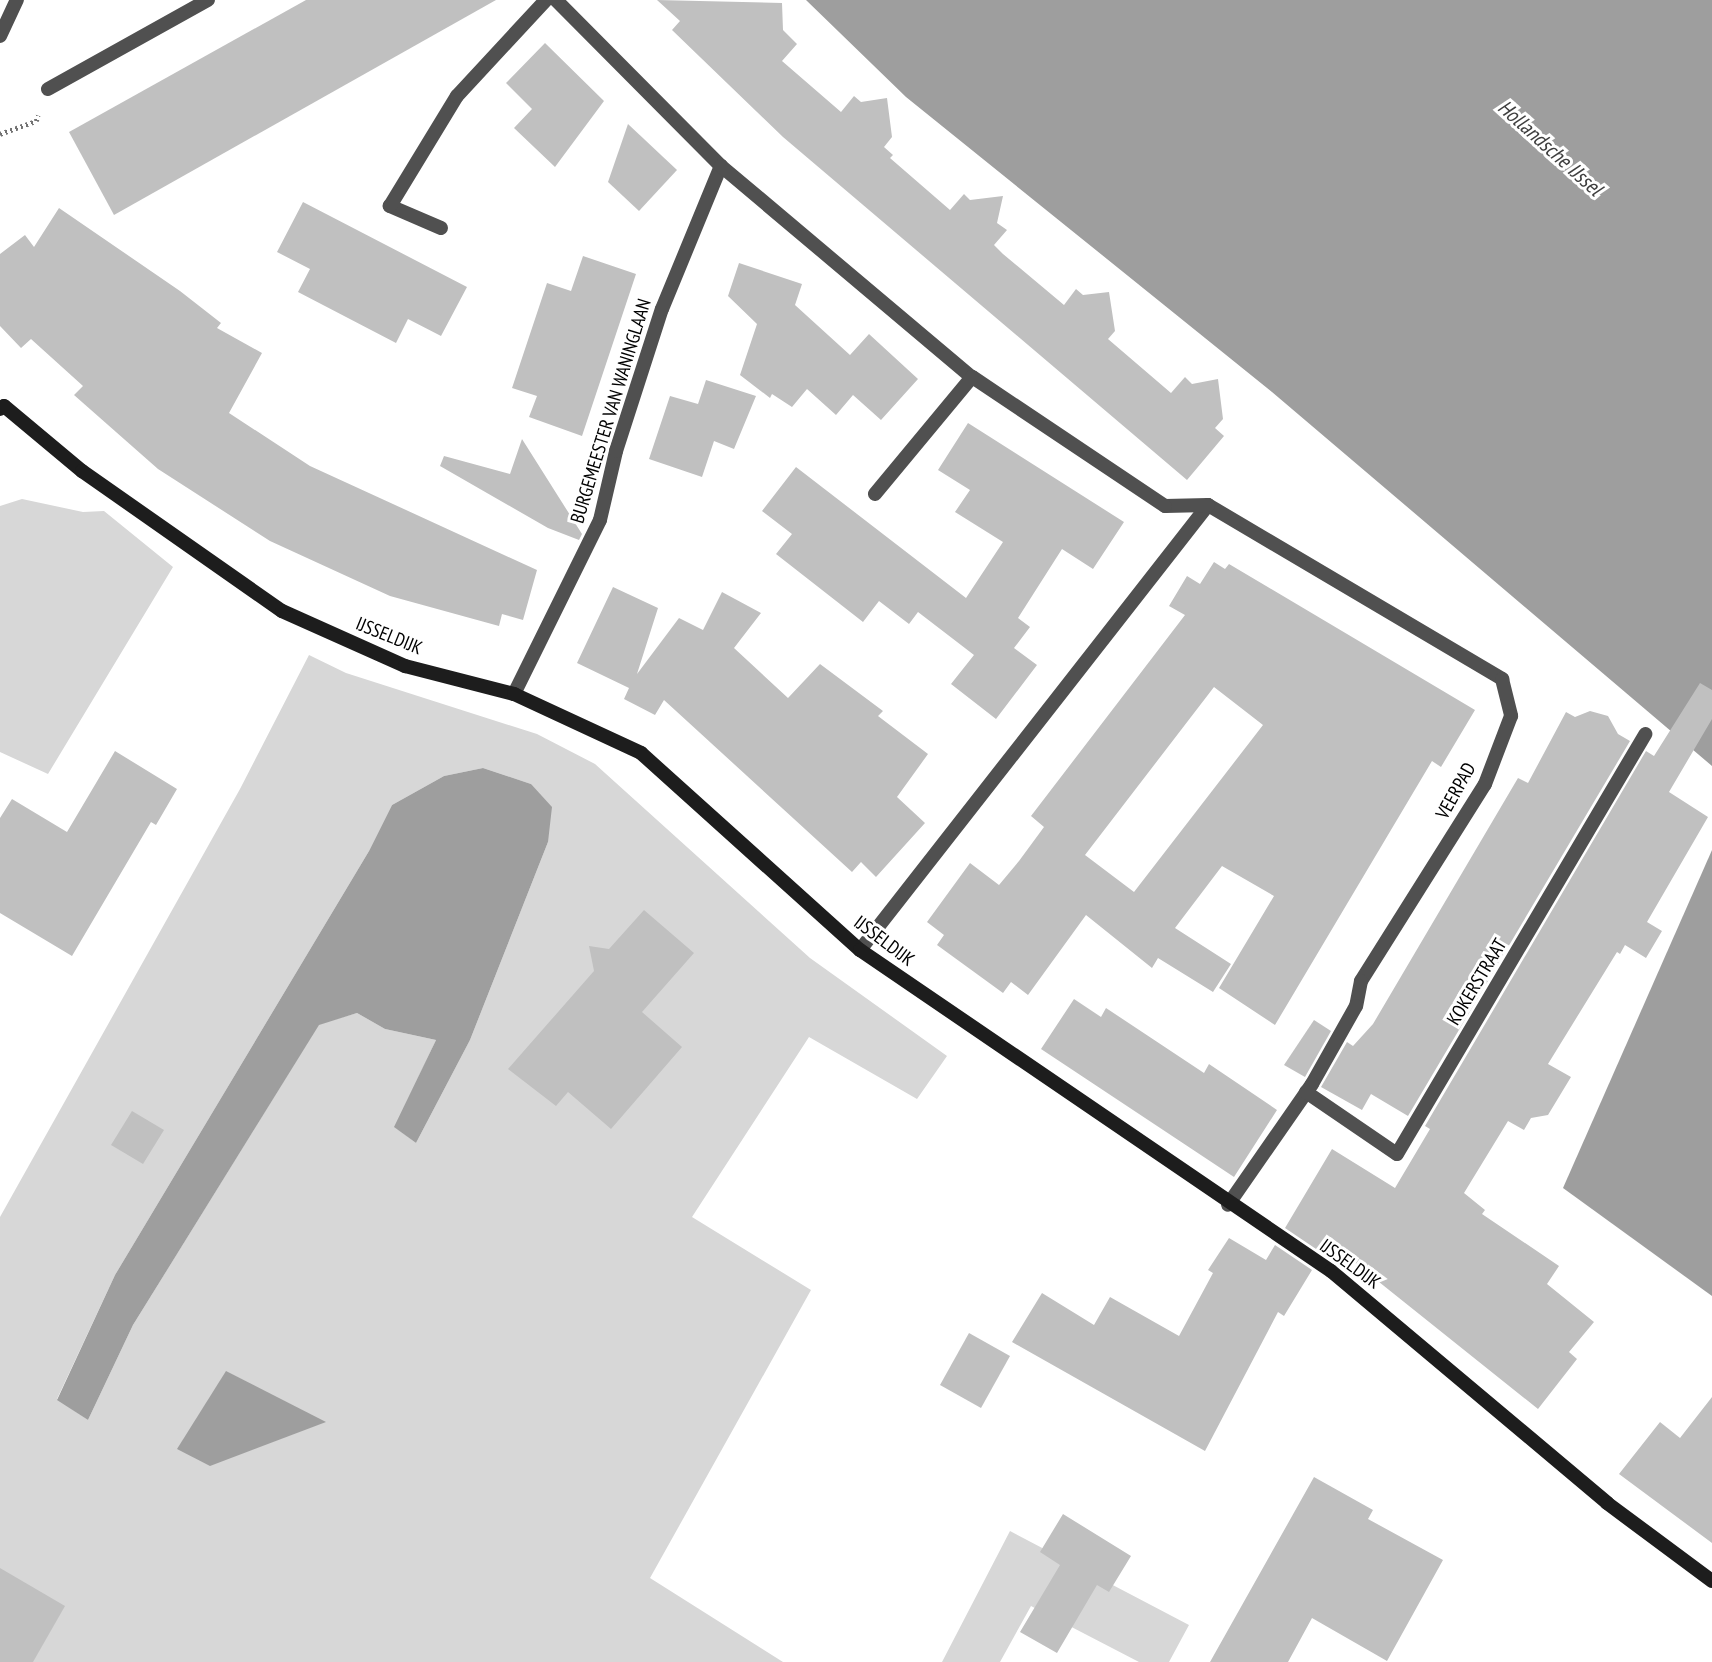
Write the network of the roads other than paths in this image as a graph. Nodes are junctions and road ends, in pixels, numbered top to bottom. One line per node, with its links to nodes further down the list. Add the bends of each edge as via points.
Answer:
1 (17, 0): 5 (street)
2 (208, 0): 6 (street)
3 (546, 0): 8 (street, via 457,96 390,206)
4 (556, 0): 7 (street)
5 (0, 36)
6 (48, 89)
7 (721, 166): 9 (street); 13 (street, BURGEMEESTER VAN WANINGLAAN, via 662,309 615,451 600,520)
8 (441, 228)
9 (972, 377): 11 (street); 12 (street, via 1165,506)
10 (1, 406): 13 (street, IJSSELDIJK, via 82,471 282,611 405,666)
11 (875, 494)
12 (1208, 505): 15 (street); 16 (street, VEERPAD, via 1502,679 1511,716 1485,784 1361,981 1356,1006)
13 (514, 694): 15 (street, IJSSELDIJK, via 641,753)
14 (1645, 734): 16 (street, KOKERSTRAAT, via 1397,1154)
15 (860, 950): 17 (street, IJSSELDIJK)
16 (1306, 1092): 17 (street, VEERPAD)
17 (1228, 1205): 18 (street, IJSSELDIJK, via 1331,1271 1607,1503)
18 (1712, 1581)

